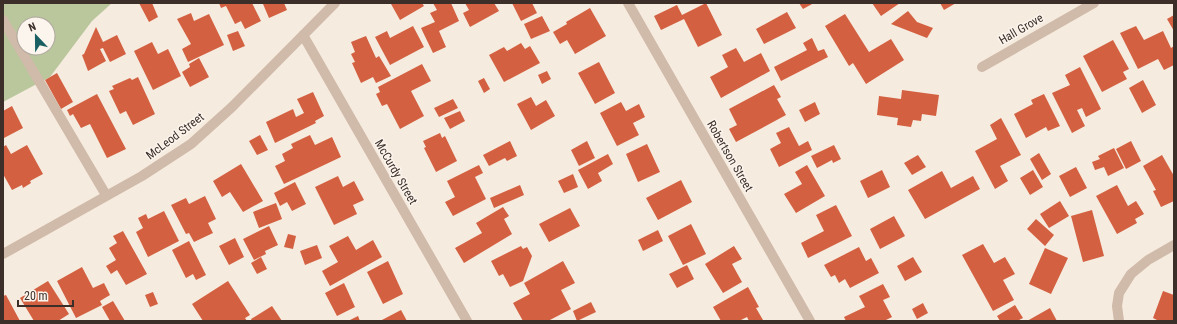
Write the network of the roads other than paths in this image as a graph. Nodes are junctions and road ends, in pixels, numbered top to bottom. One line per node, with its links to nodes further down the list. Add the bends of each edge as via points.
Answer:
1 (335, 3): 5 (street, McLeod Street)
2 (628, 3): 11 (street, Robertson Street)
3 (1094, 3): 6 (street, Hall Grove)
4 (3, 20): 7 (street)
5 (303, 35): 7 (street, McLeod Street, via 232,107 191,144 142,176); 10 (street, McCurdy Street)
6 (982, 66)
7 (106, 195): 9 (street, McLeod Street)
8 (1174, 245): 12 (street, via 1148,260 1131,274 1119,293)
9 (3, 254)
10 (467, 321)
11 (810, 321)
12 (1119, 321)

